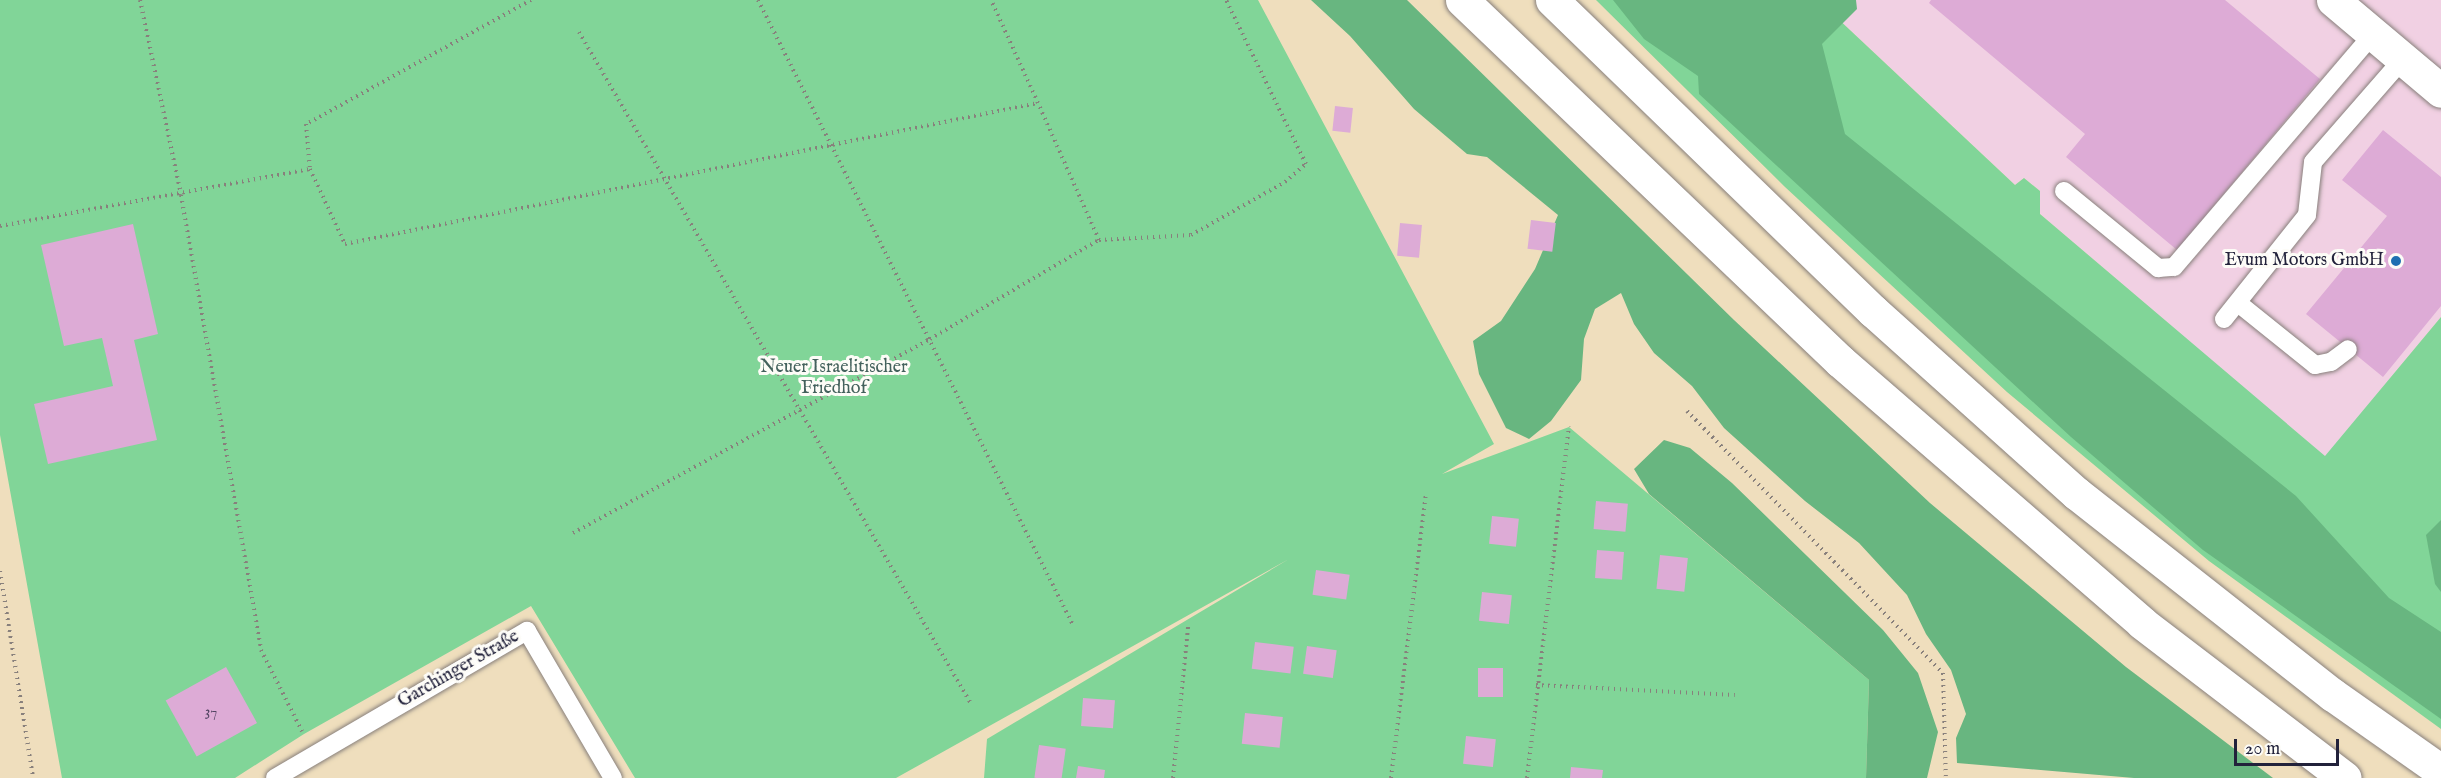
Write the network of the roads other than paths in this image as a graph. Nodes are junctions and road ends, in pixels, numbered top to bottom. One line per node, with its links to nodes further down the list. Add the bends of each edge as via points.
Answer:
1 (1462, 0): 14 (main road, via 1840,361 2142,623)
2 (1552, 0): 11 (main road, via 1873,311 2076,493 2333,695)
3 (2333, 0): 4 (main road)
4 (2373, 33): 5 (main road); 7 (lane, via 2174,267 2158,268)
5 (2403, 59): 6 (main road); 8 (lane, via 2313,162 2307,215)
6 (2441, 91)
7 (2064, 191)
8 (2238, 303): 9 (lane); 10 (lane, via 2315,365 2331,362)
9 (2224, 320)
10 (2348, 349)
11 (2441, 771)
12 (275, 778): 13 (lane, Garchinger Straße, via 527,630)
13 (613, 778)
14 (2345, 778)

